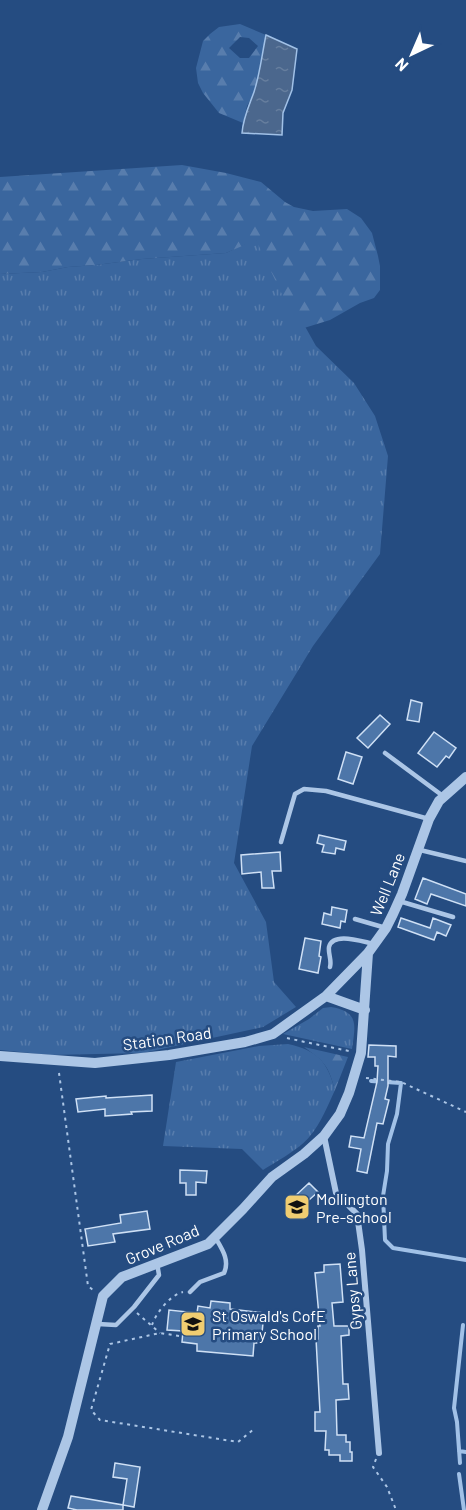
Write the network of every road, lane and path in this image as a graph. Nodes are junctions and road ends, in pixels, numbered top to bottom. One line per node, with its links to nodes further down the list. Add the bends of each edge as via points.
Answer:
1 (385, 753): 3 (lane)
2 (466, 777): 3 (street, Well Lane)
3 (443, 796): 4 (street, Well Lane)
4 (429, 819): 5 (lane, via 326,791 304,789 295,794); 6 (street, Well Lane)
5 (281, 842)
6 (417, 849): 7 (lane); 8 (street, Well Lane)
7 (466, 861)
8 (399, 901): 9 (lane); 11 (street, Well Lane)
9 (453, 917)
10 (355, 919): 11 (lane)
11 (386, 928): 12 (street, Well Lane)
12 (371, 948): 13 (lane, via 347,938 332,941); 14 (street, Well Lane); 15 (street, Grove Road)
13 (330, 967)
14 (326, 996): 15 (street); 16 (street, Station Road)
15 (365, 1011): 17 (street, Grove Road)
16 (273, 1034): 17 (path); 19 (street, Station Road, via 169,1055 95,1063)
17 (361, 1053): 20 (street, Grove Road)
18 (0, 1056): 19 (street, Station Road)
19 (61, 1061): 26 (path, via 58,1074 88,1286)
20 (354, 1077): 21 (path, via 401,1082); 22 (street, Grove Road, via 340,1114)
21 (466, 1112)
22 (324, 1136): 23 (street, Grove Road, via 272,1178); 33 (street, Gypsy Lane, via 336,1193 357,1214)
23 (214, 1237): 24 (street, Grove Road, via 208,1244); 25 (lane, via 225,1255 224,1273 200,1282)
24 (157, 1263): 26 (street, Grove Road, via 122,1277); 27 (lane, via 159,1275)
25 (190, 1292): 29 (path, via 179,1292 155,1316)
26 (103, 1296): 28 (street)
27 (132, 1309): 28 (lane, via 116,1325); 29 (path)
28 (96, 1324): 34 (street, via 68,1437)
29 (152, 1325): 30 (path)
30 (160, 1333): 31 (path); 32 (path, via 110,1344 91,1410 100,1420 238,1442)
31 (179, 1336)
32 (254, 1429)
33 (379, 1453): 35 (path, via 373,1467)
34 (42, 1510)
35 (396, 1510)

